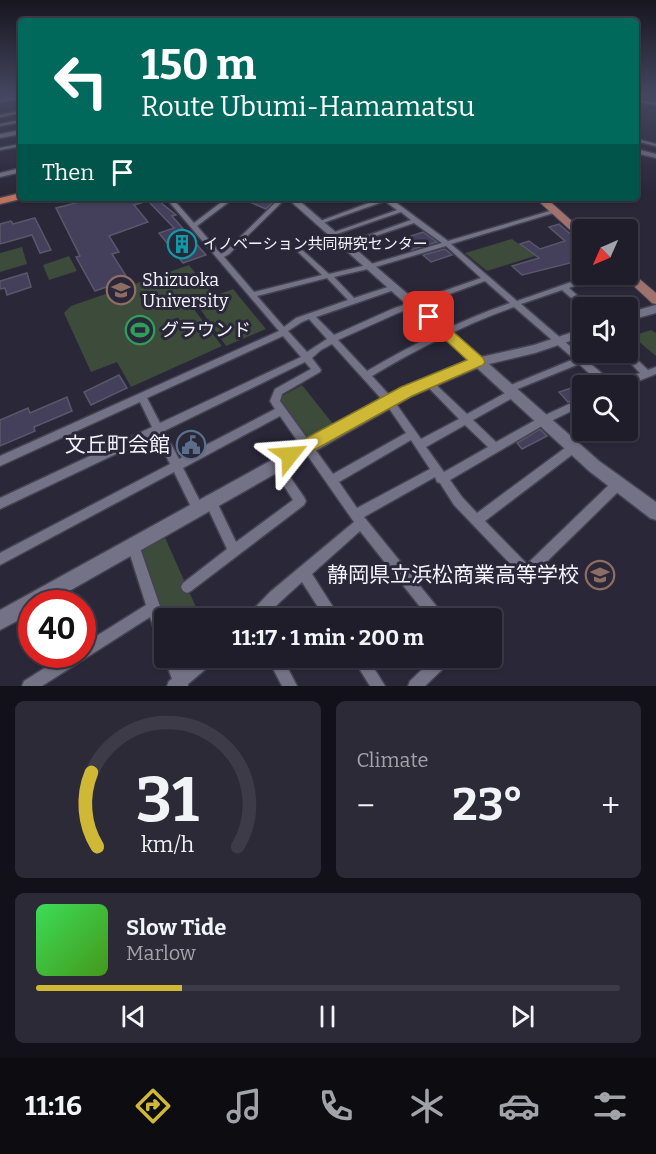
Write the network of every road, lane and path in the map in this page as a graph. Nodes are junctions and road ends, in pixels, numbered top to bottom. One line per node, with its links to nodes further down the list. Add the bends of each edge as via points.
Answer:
1 (18, 133): 2 (street)
2 (0, 136)
3 (639, 141): 4 (street)
4 (656, 145)
5 (18, 146): 6 (street)
6 (0, 149)
7 (639, 150): 8 (street)
8 (656, 155)
9 (18, 171): 10 (street)
10 (0, 175)
11 (18, 197): 12 (highway)
12 (0, 201)
13 (172, 201): 24 (street)
14 (227, 201): 24 (street)
15 (280, 201): 30 (street)
16 (294, 201): 23 (street)
17 (378, 201): 23 (street)
18 (390, 201): 20 (street)
19 (543, 201): 21 (main road)
20 (402, 210): 22 (street); 26 (street)
21 (555, 211): 25 (main road); 27 (street)
22 (416, 220): 27 (street); 28 (street)
23 (318, 223): 26 (street)
24 (193, 226): 30 (street)
25 (572, 226)
26 (332, 234): 28 (street)
27 (447, 244): 31 (street); 33 (street)
28 (344, 245): 31 (street)
29 (298, 249): 32 (street)
30 (219, 257): 38 (street)
31 (370, 266): 32 (street); 36 (street)
32 (328, 276): 38 (street); 41 (street)
33 (487, 278): 42 (street); 43 (street)
34 (638, 284): 40 (main road)
35 (572, 285): 37 (street)
36 (394, 287): 41 (street); 43 (street)
37 (564, 288): 39 (street); 42 (street)
38 (252, 295): 47 (street)
39 (575, 297)
40 (656, 300)
41 (353, 301): 46 (street)
42 (515, 302): 48 (street); 51 (street)
43 (412, 303): 48 (street); 50 (street)
44 (656, 309): 45 (street)
45 (638, 314)
46 (311, 316): 47 (street); 50 (street)
47 (283, 331): 53 (street); 63 (street)
48 (446, 332): 54 (street); 59 (street)
49 (572, 336): 51 (street)
50 (334, 339): 53 (street); 59 (street)
51 (559, 341): 52 (street); 54 (street)
52 (572, 352)
53 (307, 358): 66 (street, via 316,373 275,395); 69 (street)
54 (478, 362): 61 (street); 62 (street)
55 (638, 362): 58 (street)
56 (574, 363): 62 (street)
57 (584, 363): 60 (street)
58 (651, 372)
59 (367, 375): 64 (street)
60 (598, 375)
61 (428, 382): 64 (street); 67 (street)
62 (511, 391): 67 (street); 68 (street)
63 (142, 397): 69 (street); 75 (street)
64 (389, 402): 70 (street); 72 (street)
65 (572, 407): 68 (street)
66 (280, 411): 72 (street); 77 (street)
67 (466, 419): 71 (street); 73 (street)
68 (544, 420): 73 (street); 74 (street)
69 (159, 429): 77 (street); 81 (street)
70 (413, 434): 71 (street); 79 (street)
71 (420, 446): 78 (street)
72 (306, 447): 76 (street); 79 (street)
73 (495, 448): 78 (street)
74 (573, 448): 80 (street); 85 (street)
75 (0, 460)
76 (274, 464): 82 (street); 87 (street, via 300,501)
77 (176, 466): 82 (street); 88 (street)
78 (438, 475): 84 (street); 85 (street)
79 (331, 481): 84 (street)
80 (617, 485): 83 (street); 85 (street, via 527,573)
81 (0, 504)
82 (204, 504): 86 (street); 87 (street)
83 (656, 512)
84 (359, 519): 89 (street); 94 (street)
85 (476, 520)
86 (133, 545): 91 (street); 95 (street)
87 (234, 551): 90 (street)
88 (0, 559)
89 (304, 573): 92 (street); 93 (street)
90 (187, 587)
91 (153, 608): 96 (street)
92 (266, 608)
93 (327, 608)
94 (429, 608)
95 (0, 620)
96 (96, 644)
97 (57, 668): 104 (street)
98 (174, 668): 103 (street)
99 (197, 668): 103 (street)
100 (280, 668): 105 (street)
101 (366, 668): 106 (street)
102 (434, 668): 107 (street)
103 (178, 685)
104 (29, 686)
105 (290, 686)
106 (378, 686)
107 (415, 686)

